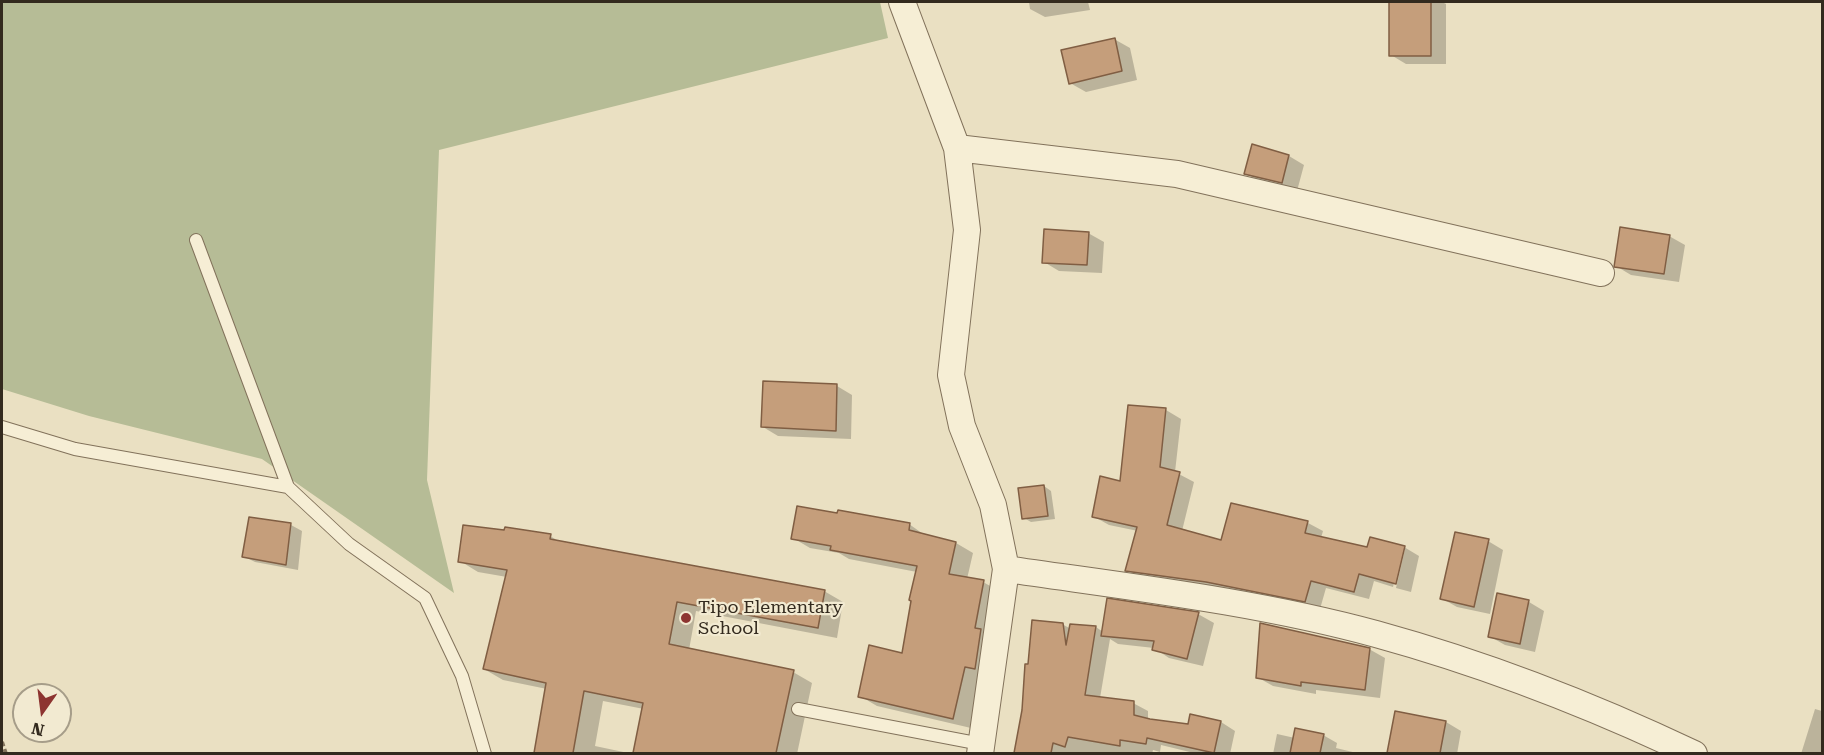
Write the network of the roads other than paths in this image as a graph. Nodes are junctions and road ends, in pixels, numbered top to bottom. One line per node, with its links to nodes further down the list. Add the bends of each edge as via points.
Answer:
1 (902, 2): 2 (street)
2 (957, 148): 4 (street, via 1177,174); 7 (street, via 967,230 951,375 962,426 993,505)
3 (196, 240): 6 (lane)
4 (1601, 273)
5 (2, 427): 6 (lane, via 75,449)
6 (288, 487): 10 (lane, via 349,544 425,598 462,676)
7 (1006, 569): 9 (street); 11 (street, via 1259,608 1375,634 1571,699)
8 (798, 709): 9 (lane)
9 (981, 749)
10 (485, 753)
11 (1694, 753)

